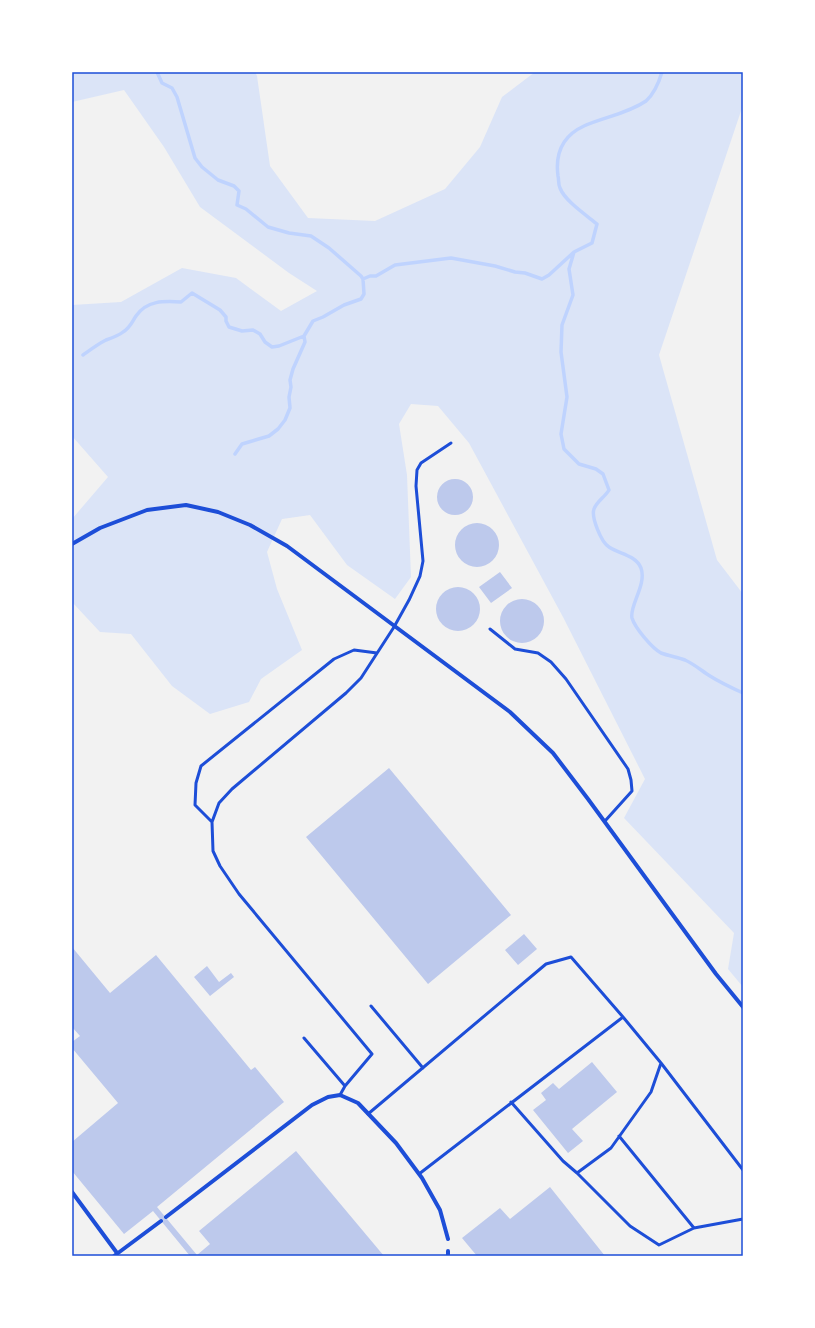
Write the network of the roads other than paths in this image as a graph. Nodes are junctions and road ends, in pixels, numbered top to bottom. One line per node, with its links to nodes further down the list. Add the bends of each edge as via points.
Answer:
1 (451, 443): 3 (lane, via 421,463 417,470 416,486 423,561 420,576)
2 (72, 544): 3 (street, via 100,528 147,510 186,505 218,512 250,525 287,546)
3 (394, 626): 5 (lane); 6 (street, via 510,712 552,753)
4 (490, 630): 6 (lane, via 515,649 538,653 551,662 566,679 628,769 632,791)
5 (377, 653): 7 (lane, via 361,678 346,693 232,789 219,803); 7 (lane, via 354,650 334,658 201,766 196,782 195,805)
6 (605, 821): 9 (street, via 716,974)
7 (212, 822): 14 (lane, via 213,852 220,866 242,897 372,1054)
8 (371, 1006): 13 (lane)
9 (743, 1007)
10 (623, 1017): 12 (lane); 13 (lane, via 571,957 546,964); 16 (lane)
11 (304, 1038): 14 (lane)
12 (661, 1063): 18 (lane, via 651,1092); 19 (lane)
13 (423, 1068): 17 (lane)
14 (345, 1086): 15 (lane)
15 (340, 1095): 17 (street, via 358,1102); 23 (street, via 328,1097 312,1105)
16 (511, 1102): 20 (lane, via 563,1161); 21 (lane)
17 (368, 1114): 21 (street, via 396,1143)
18 (620, 1136): 20 (lane, via 611,1148); 26 (lane)
19 (743, 1170)
20 (577, 1173): 26 (lane, via 630,1226 659,1245)
21 (419, 1174): 27 (street, via 440,1210)
22 (72, 1192): 29 (street)
23 (166, 1217)
24 (743, 1219): 26 (lane)
25 (161, 1221): 29 (street)
26 (694, 1228)
27 (448, 1238)
28 (448, 1251): 30 (street)
29 (115, 1255)
30 (448, 1256)

